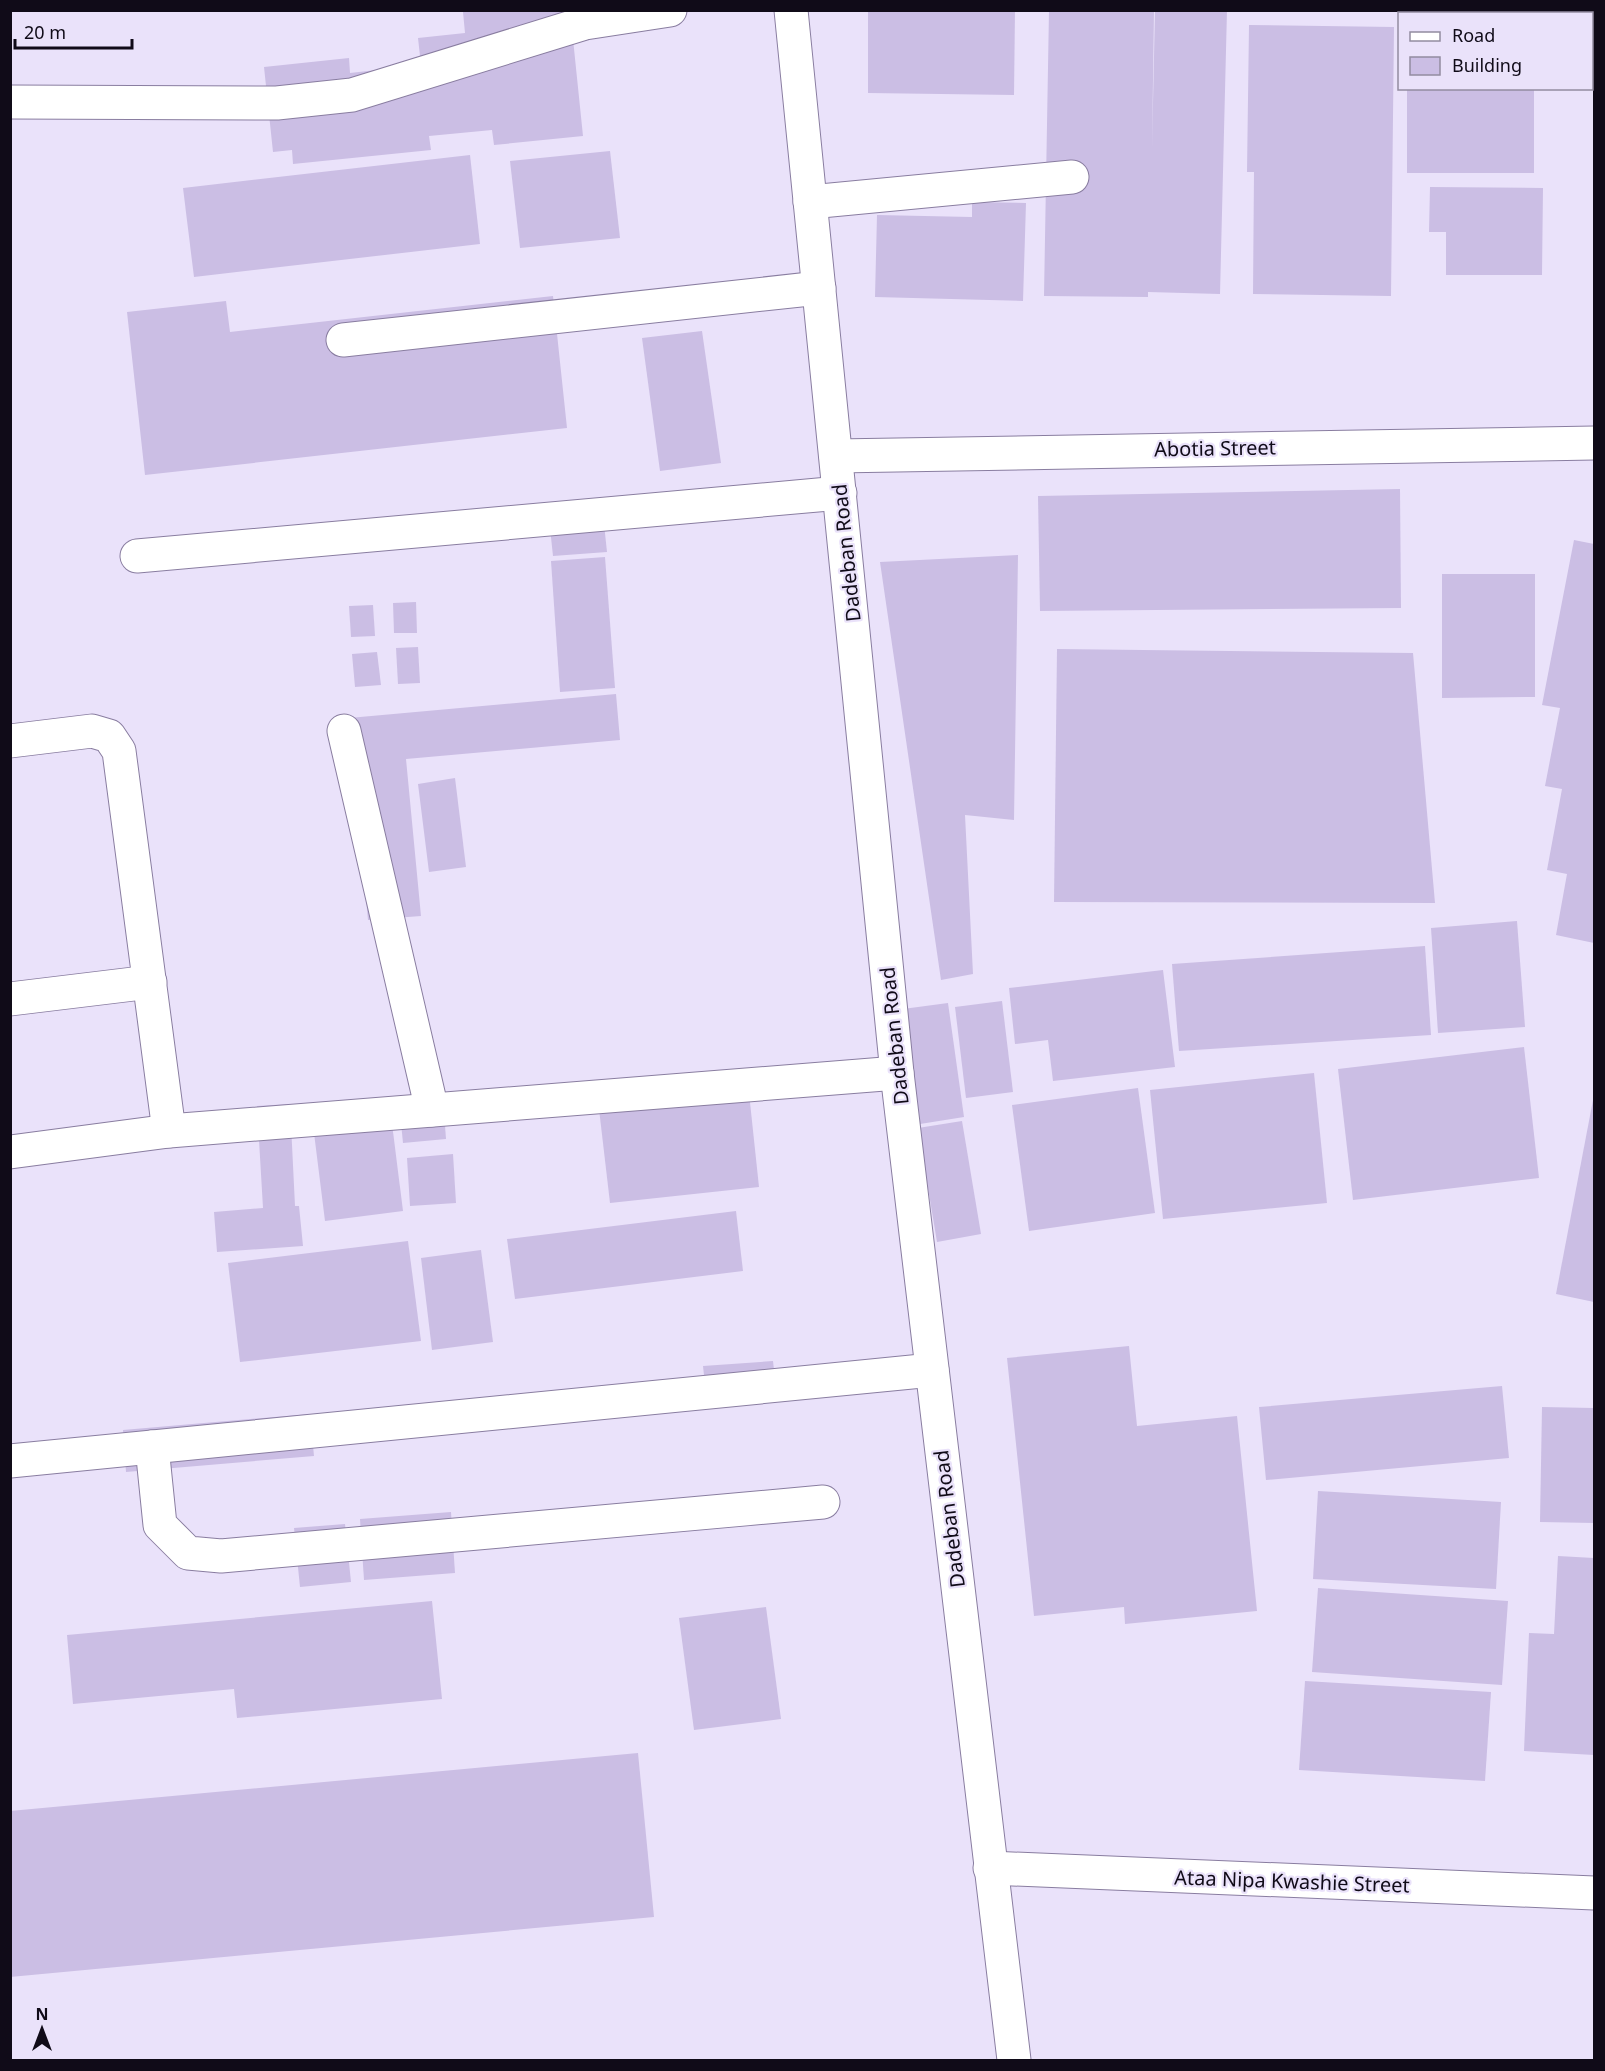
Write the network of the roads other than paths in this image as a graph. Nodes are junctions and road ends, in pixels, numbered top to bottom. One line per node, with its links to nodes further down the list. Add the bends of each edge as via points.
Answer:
1 (670, 10): 3 (street, via 585,23 352,95 318,100)
2 (791, 10): 5 (street, Dadeban Road)
3 (10, 102)
4 (1072, 177): 5 (street)
5 (810, 202): 6 (street, Dadeban Road)
6 (819, 288): 7 (street); 9 (street, Dadeban Road)
7 (343, 340)
8 (1594, 443): 9 (street, Abotia Street)
9 (836, 456): 10 (street, Dadeban Road)
10 (840, 493): 11 (street); 16 (street, Dadeban Road)
11 (137, 556)
12 (344, 731): 17 (street)
13 (10, 741): 14 (street, via 92,731 109,736 116,744 122,761)
14 (150, 982): 15 (street); 18 (street)
15 (10, 999)
16 (897, 1073): 17 (street); 20 (street, Dadeban Road)
17 (432, 1110): 18 (street)
18 (169, 1131): 19 (street)
19 (10, 1152)
20 (932, 1370): 21 (street); 24 (street, Dadeban Road)
21 (152, 1447): 22 (street); 23 (street, via 160,1525 188,1553 221,1556)
22 (10, 1461)
23 (824, 1503)
24 (990, 1868): 25 (street, Ataa Nipa Kwashie Street); 26 (street, Dadeban Road)
25 (1594, 1893)
26 (1014, 2061)

